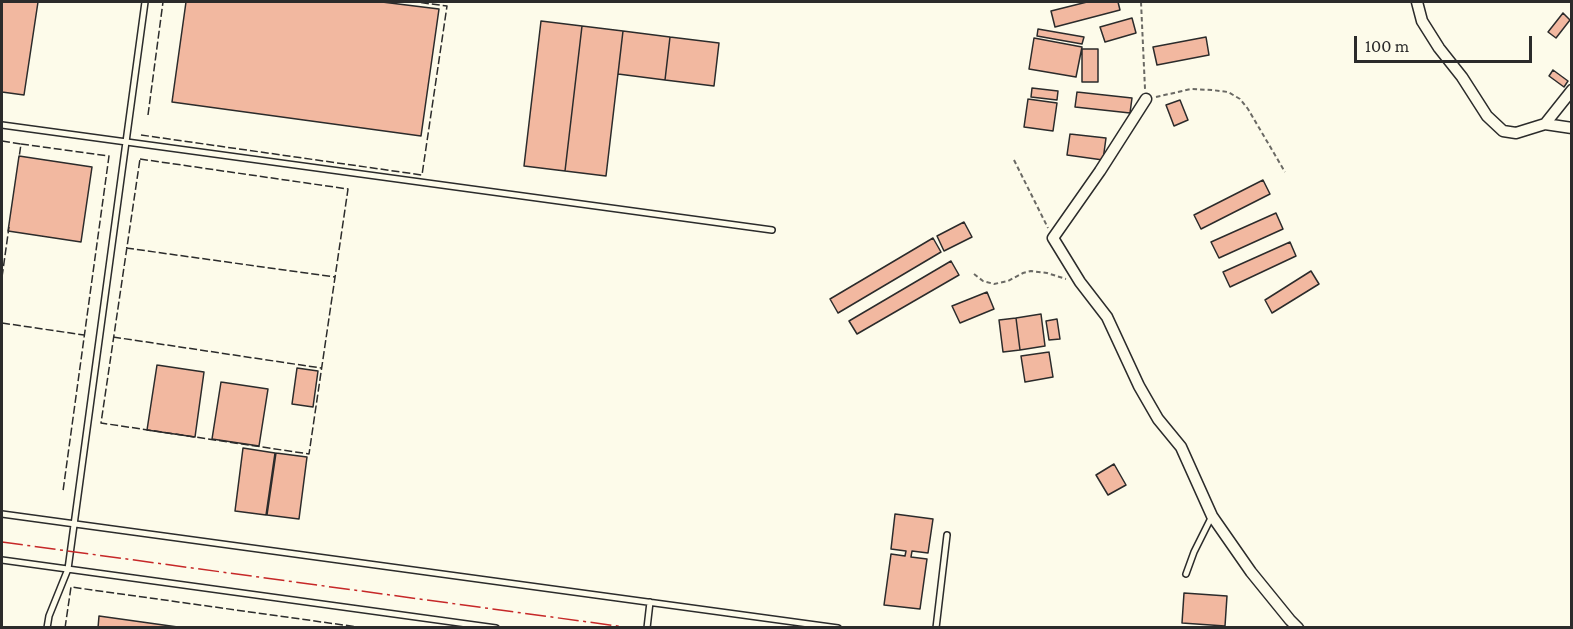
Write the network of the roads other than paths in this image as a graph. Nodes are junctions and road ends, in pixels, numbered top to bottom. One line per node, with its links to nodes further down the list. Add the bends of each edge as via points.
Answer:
1 (145, 2): 8 (lane)
2 (1417, 2): 5 (street, via 1422,21 1487,116 1503,131 1516,133)
3 (1572, 90): 5 (street)
4 (1146, 99): 11 (street, via 1053,238 1107,317 1138,386 1181,447)
5 (1545, 124): 7 (street)
6 (2, 125): 8 (lane)
7 (1572, 128)
8 (126, 141): 9 (lane); 12 (lane)
9 (772, 230)
10 (2, 514): 12 (lane)
11 (1212, 516): 16 (lane); 23 (street, via 1251,572)
12 (74, 524): 15 (lane); 17 (lane)
13 (947, 535): 22 (lane)
14 (2, 560): 15 (lane)
15 (68, 569): 18 (lane); 19 (lane)
16 (1186, 574)
17 (650, 602): 20 (lane); 21 (lane)
18 (47, 627)
19 (496, 627)
20 (647, 627)
21 (838, 627)
22 (936, 627)
23 (1298, 627)

